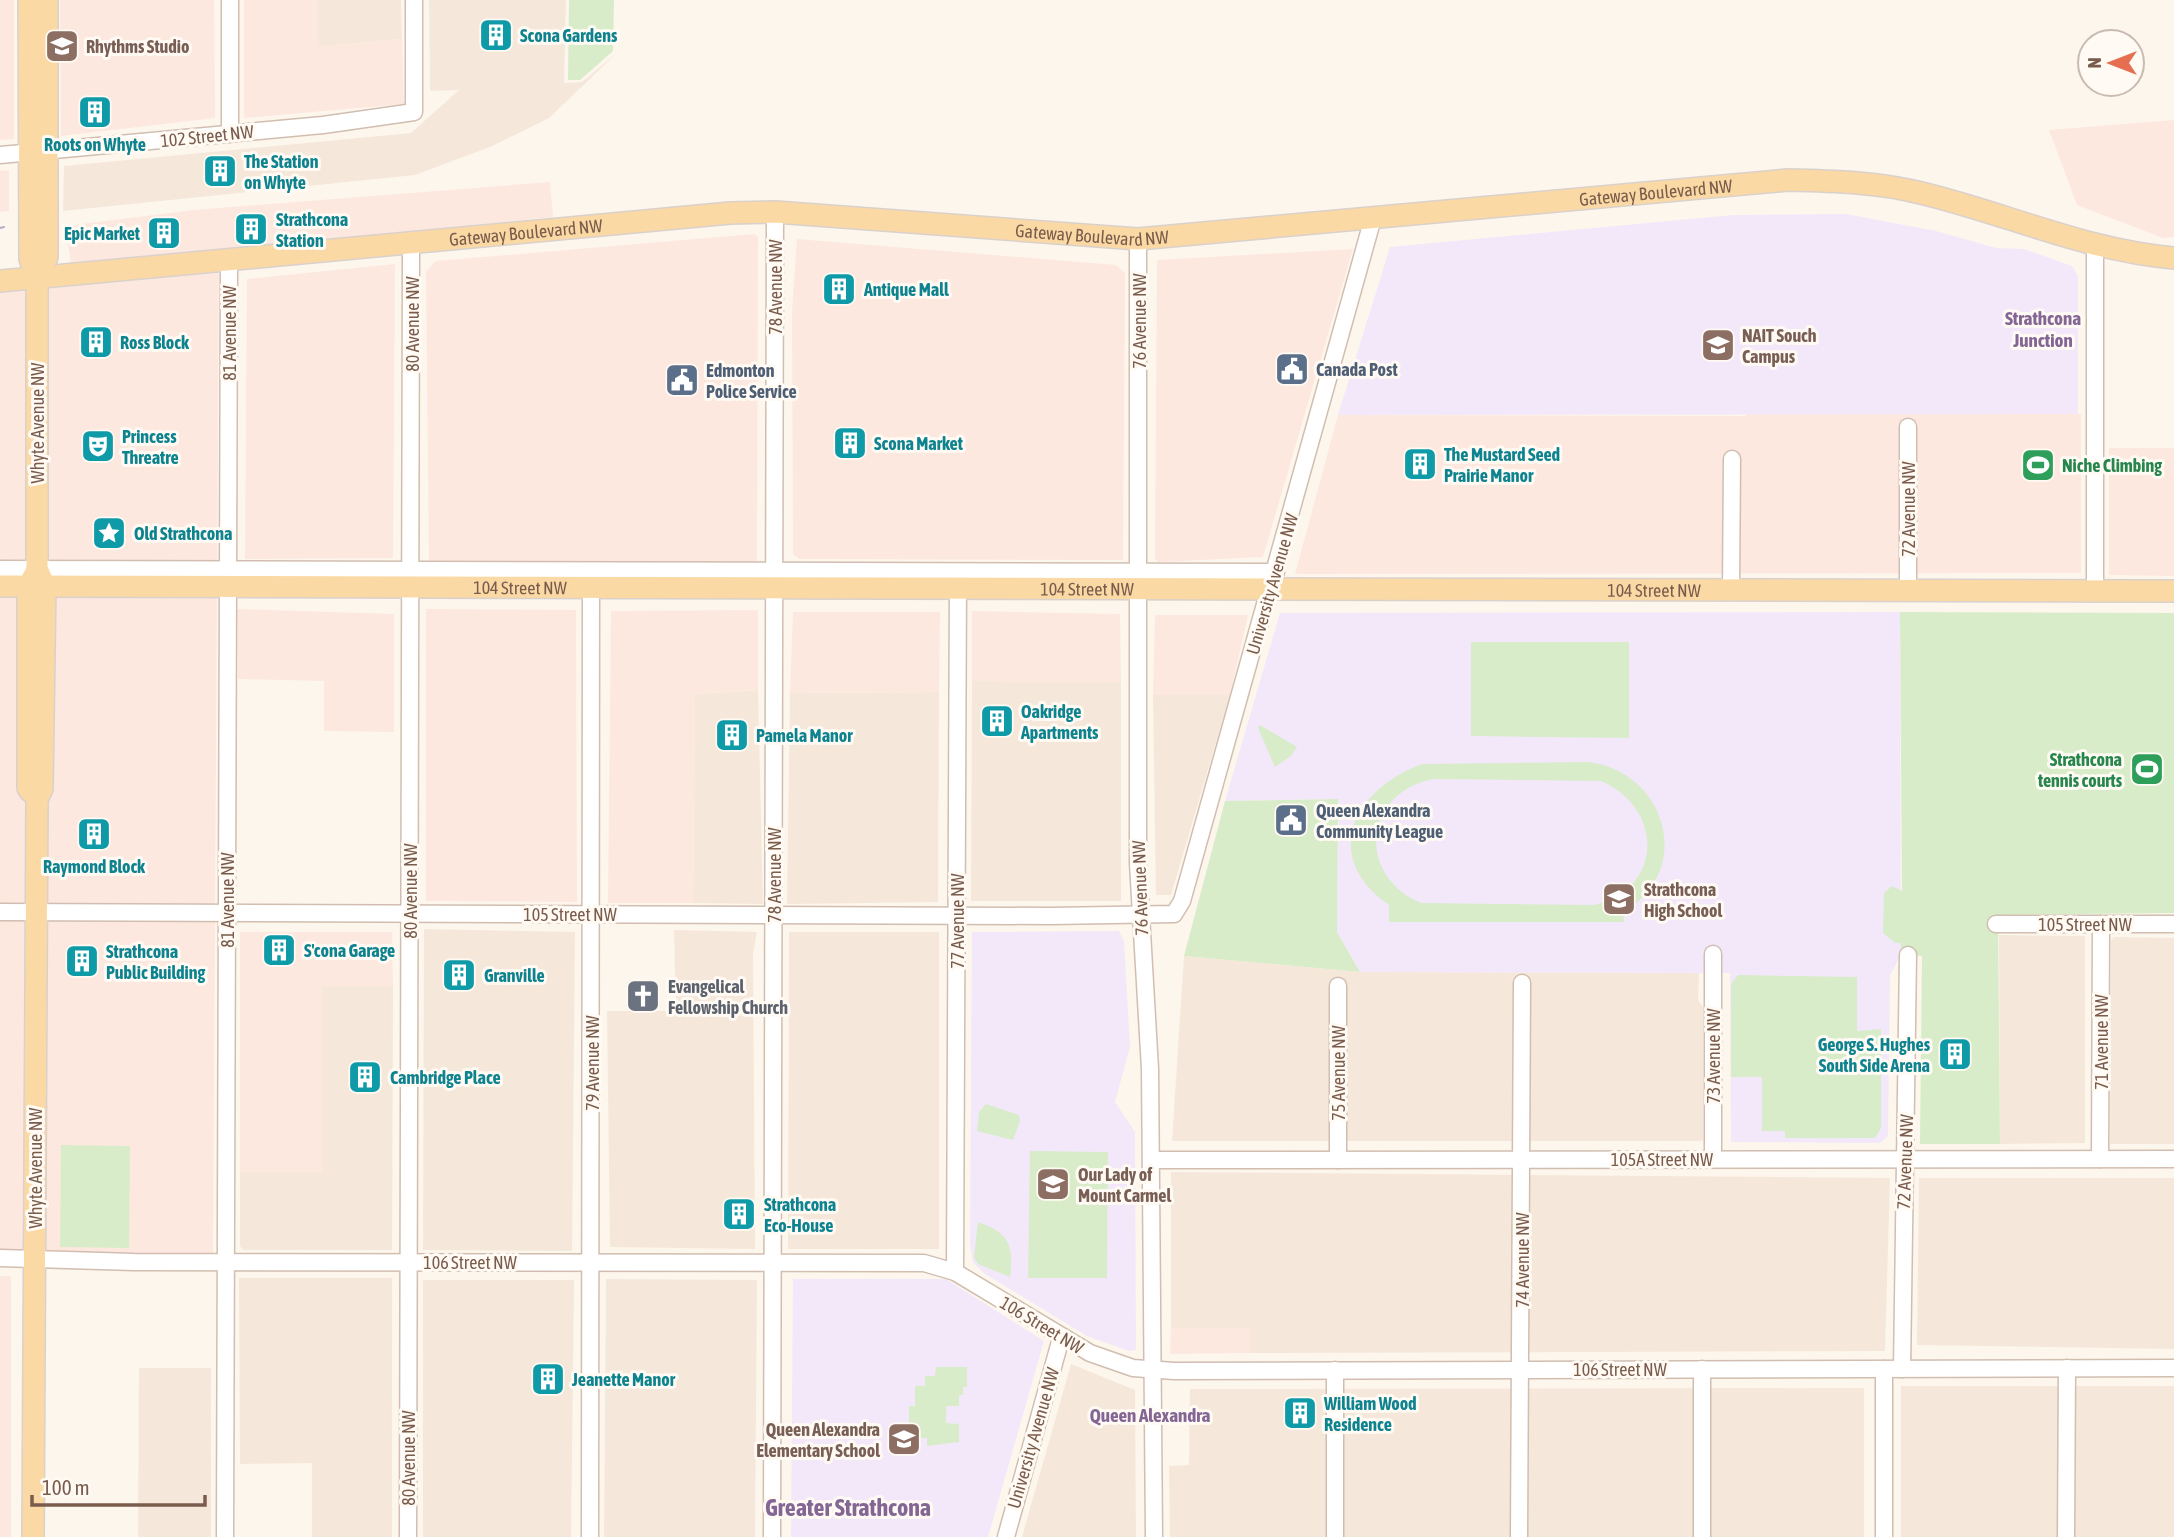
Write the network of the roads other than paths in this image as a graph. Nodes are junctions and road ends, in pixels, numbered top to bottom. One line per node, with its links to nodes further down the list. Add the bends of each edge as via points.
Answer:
1 (29, 0): 6 (main road, Whyte Avenue NW)
2 (47, 0): 6 (main road, Whyte Avenue NW)
3 (230, 0): 5 (street)
4 (414, 0): 5 (street, 102 Street NW, via 414,112)
5 (230, 134): 6 (street, 102 Street NW)
6 (38, 151): 7 (street, 102 Street NW); 15 (main road, Whyte Avenue NW, via 30,259)
7 (0, 155)
8 (775, 212): 10 (main road, Gateway Boulevard NW); 12 (main road, Gateway Boulevard NW); 21 (street, 78 Avenue NW)
9 (1373, 218): 10 (main road, Gateway Boulevard NW); 11 (main road, Gateway Boulevard NW, via 1740,182 1835,181 1920,192); 27 (street, University Avenue NW)
10 (1139, 239): 25 (street, 76 Avenue NW)
11 (2095, 243): 13 (main road, Gateway Boulevard NW); 31 (street)
12 (411, 245): 14 (main road, Gateway Boulevard NW); 22 (street, 80 Avenue NW)
13 (2174, 258)
14 (229, 262): 15 (main road, Gateway Boulevard NW); 20 (street, 81 Avenue NW)
15 (37, 278): 16 (main road, Gateway Boulevard NW); 26 (main road, Whyte Avenue NW)
16 (0, 281)
17 (1908, 427): 30 (street, 72 Avenue NW)
18 (1732, 459): 29 (street)
19 (0, 569): 26 (street, 104 Street NW)
20 (228, 578): 22 (main road, 104 Street NW); 26 (main road, 104 Street NW); 35 (street, 81 Avenue NW)
21 (775, 578): 23 (main road, 104 Street NW); 24 (main road, 104 Street NW); 38 (street, 78 Avenue NW)
22 (411, 579): 23 (main road, 104 Street NW); 36 (street, 80 Avenue NW)
23 (591, 579): 37 (street, 79 Avenue NW)
24 (958, 579): 25 (main road, 104 Street NW); 39 (street, 77 Avenue NW)
25 (1137, 579): 27 (main road, 104 Street NW); 40 (street, 76 Avenue NW)
26 (37, 580): 28 (main road, 104 Street NW); 34 (main road, Whyte Avenue NW, via 28,788 37,799)
27 (1273, 581): 29 (main road, 104 Street NW); 40 (street, University Avenue NW, via 1180,906 1168,916)
28 (0, 586)
29 (1731, 590): 30 (main road, 104 Street NW)
30 (1908, 590): 31 (main road, 104 Street NW)
31 (2095, 590): 32 (main road, 104 Street NW)
32 (2174, 591)
33 (0, 912): 34 (street, 105 Street NW)
34 (37, 912): 35 (street, 105 Street NW); 56 (main road, Whyte Avenue NW)
35 (227, 913): 36 (street, 105 Street NW); 57 (street, 81 Avenue NW)
36 (410, 913): 37 (street, 105 Street NW); 58 (street, 80 Avenue NW)
37 (592, 914): 38 (street, 105 Street NW); 59 (street, 79 Avenue NW)
38 (774, 915): 39 (street, 105 Street NW); 60 (street, 78 Avenue NW)
39 (957, 916): 40 (street, 105 Street NW); 61 (street, 77 Avenue NW)
40 (1140, 916): 53 (street, 76 Avenue NW)
41 (1996, 924): 42 (street, 105 Street NW)
42 (2101, 924): 43 (street, 105 Street NW); 51 (street, 71 Avenue NW)
43 (2174, 924)
44 (1713, 954): 49 (street, 73 Avenue NW)
45 (1908, 956): 50 (street, 72 Avenue NW)
46 (1522, 983): 48 (street, 74 Avenue NW)
47 (1338, 986): 54 (street, 75 Avenue NW)
48 (1522, 1159): 49 (street, 105A Street NW); 54 (street, 105A Street NW); 66 (street, 74 Avenue NW)
49 (1713, 1159): 50 (street, 105A Street NW)
50 (1906, 1159): 51 (street, 105A Street NW); 69 (street, 72 Avenue NW)
51 (2100, 1159): 52 (street, 105A Street NW)
52 (2174, 1159)
53 (1151, 1160): 54 (street, 105A Street NW); 65 (street, 76 Avenue NW)
54 (1338, 1160)
55 (0, 1258): 56 (street, 106 Street NW)
56 (35, 1260): 57 (street, 106 Street NW); 71 (main road, Whyte Avenue NW)
57 (226, 1262): 58 (street, 106 Street NW); 72 (street, 81 Avenue NW)
58 (409, 1262): 59 (street, 106 Street NW); 73 (street, 80 Avenue NW)
59 (591, 1263): 60 (street, 106 Street NW); 74 (street, 79 Avenue NW)
60 (773, 1264): 61 (street, 106 Street NW, via 924,1264); 75 (street, 78 Avenue NW)
61 (956, 1272): 62 (street, 106 Street NW)
62 (1061, 1338): 65 (street, 106 Street NW, via 1122,1364); 76 (street, University Avenue NW)
63 (2067, 1368): 64 (street, 106 Street NW); 69 (street, 106 Street NW); 82 (street)
64 (2174, 1368)
65 (1151, 1369): 70 (street, 106 Street NW); 77 (street, 76 Avenue NW)
66 (1520, 1369): 67 (street, 106 Street NW); 70 (street, 106 Street NW); 79 (street, 74 Avenue NW)
67 (1702, 1369): 68 (street, 106 Street NW); 80 (street)
68 (1884, 1369): 69 (street, 106 Street NW); 81 (street)
69 (1902, 1369)
70 (1335, 1370): 78 (street)
71 (33, 1537)
72 (225, 1537)
73 (408, 1537)
74 (590, 1537)
75 (772, 1537)
76 (1006, 1537)
77 (1154, 1537)
78 (1335, 1537)
79 (1519, 1537)
80 (1702, 1537)
81 (1884, 1537)
82 (2066, 1537)

